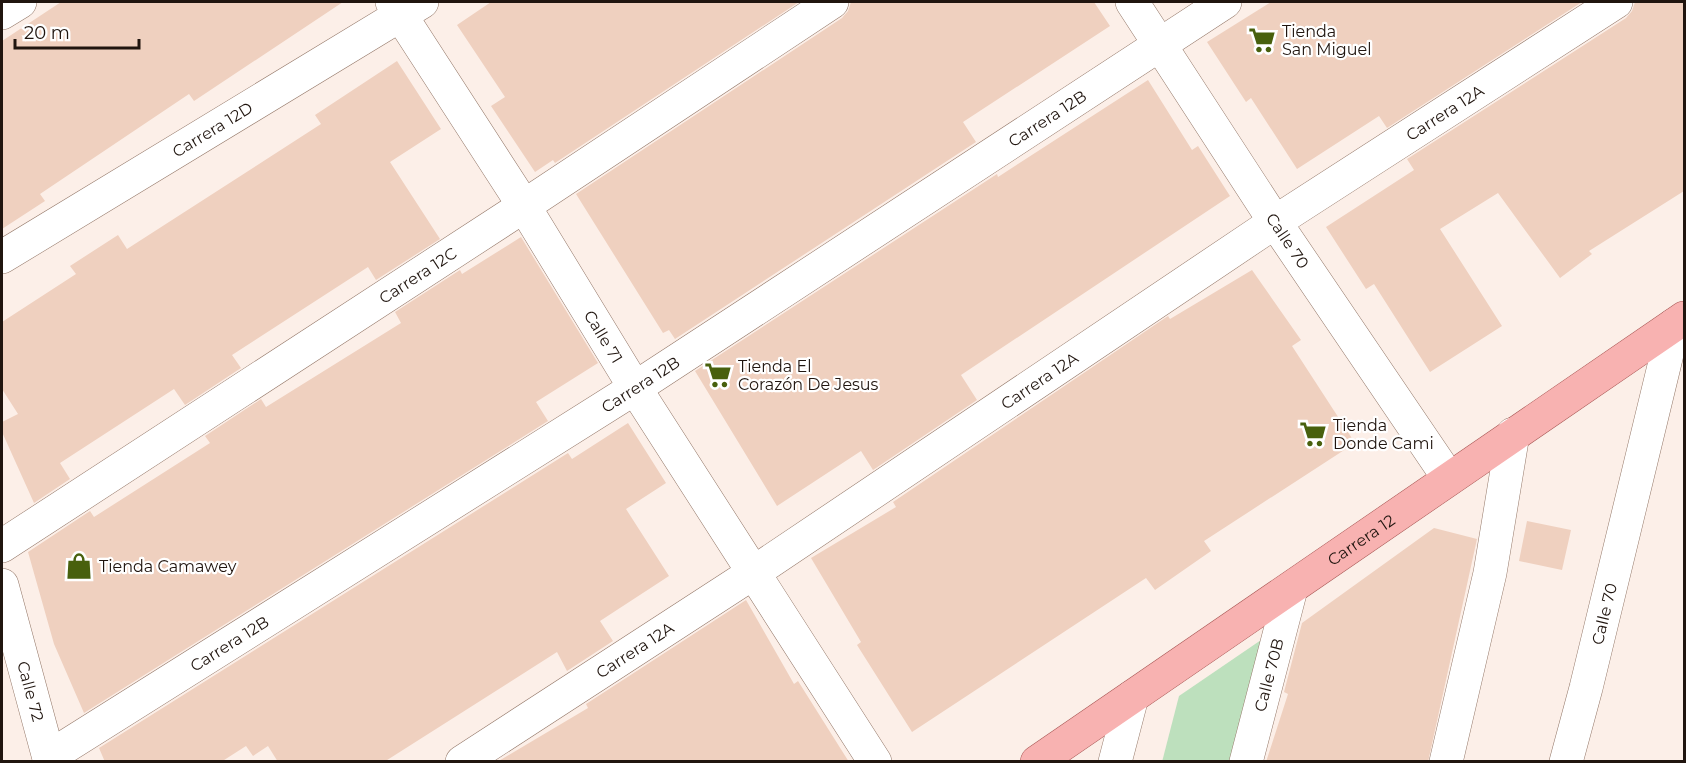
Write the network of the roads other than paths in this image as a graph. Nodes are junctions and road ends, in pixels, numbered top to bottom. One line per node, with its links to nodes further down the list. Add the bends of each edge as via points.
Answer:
1 (20, 2): 7 (street)
2 (832, 2): 9 (street, Carrera 12C)
3 (1132, 2): 8 (street, Calle 70)
4 (1225, 2): 8 (street, Carrera 12B)
5 (1616, 2): 10 (street, Carrera 12A)
6 (405, 6): 9 (street, Calle 71); 11 (street, Carrera 12D)
7 (2, 14)
8 (1158, 44): 10 (street, Calle 70); 13 (street, Carrera 12B)
9 (524, 206): 13 (street, Calle 71); 16 (street, Carrera 12C)
10 (1275, 222): 15 (street, Calle 70); 17 (street, Carrera 12A)
11 (2, 257)
12 (1679, 321): 14 (main road, Carrera 12); 28 (street, Calle 70)
13 (635, 388): 17 (street, Calle 71); 21 (street, Carrera 12B)
14 (1513, 434): 15 (main road, Carrera 12); 27 (street, via 1490,573)
15 (1449, 477): 19 (main road, Carrera 12)
16 (2, 546)
17 (753, 573): 22 (street, Carrera 12A); 23 (street, Calle 71)
18 (2, 585): 21 (street, Calle 72)
19 (1291, 589): 20 (main road, Carrera 12); 26 (street, Calle 70B)
20 (1132, 696): 24 (main road, Carrera 12); 25 (street)
21 (49, 759)
22 (462, 762)
23 (875, 762)
24 (1037, 762)
25 (1115, 762)
26 (1246, 762)
27 (1446, 762)
28 (1566, 762)

